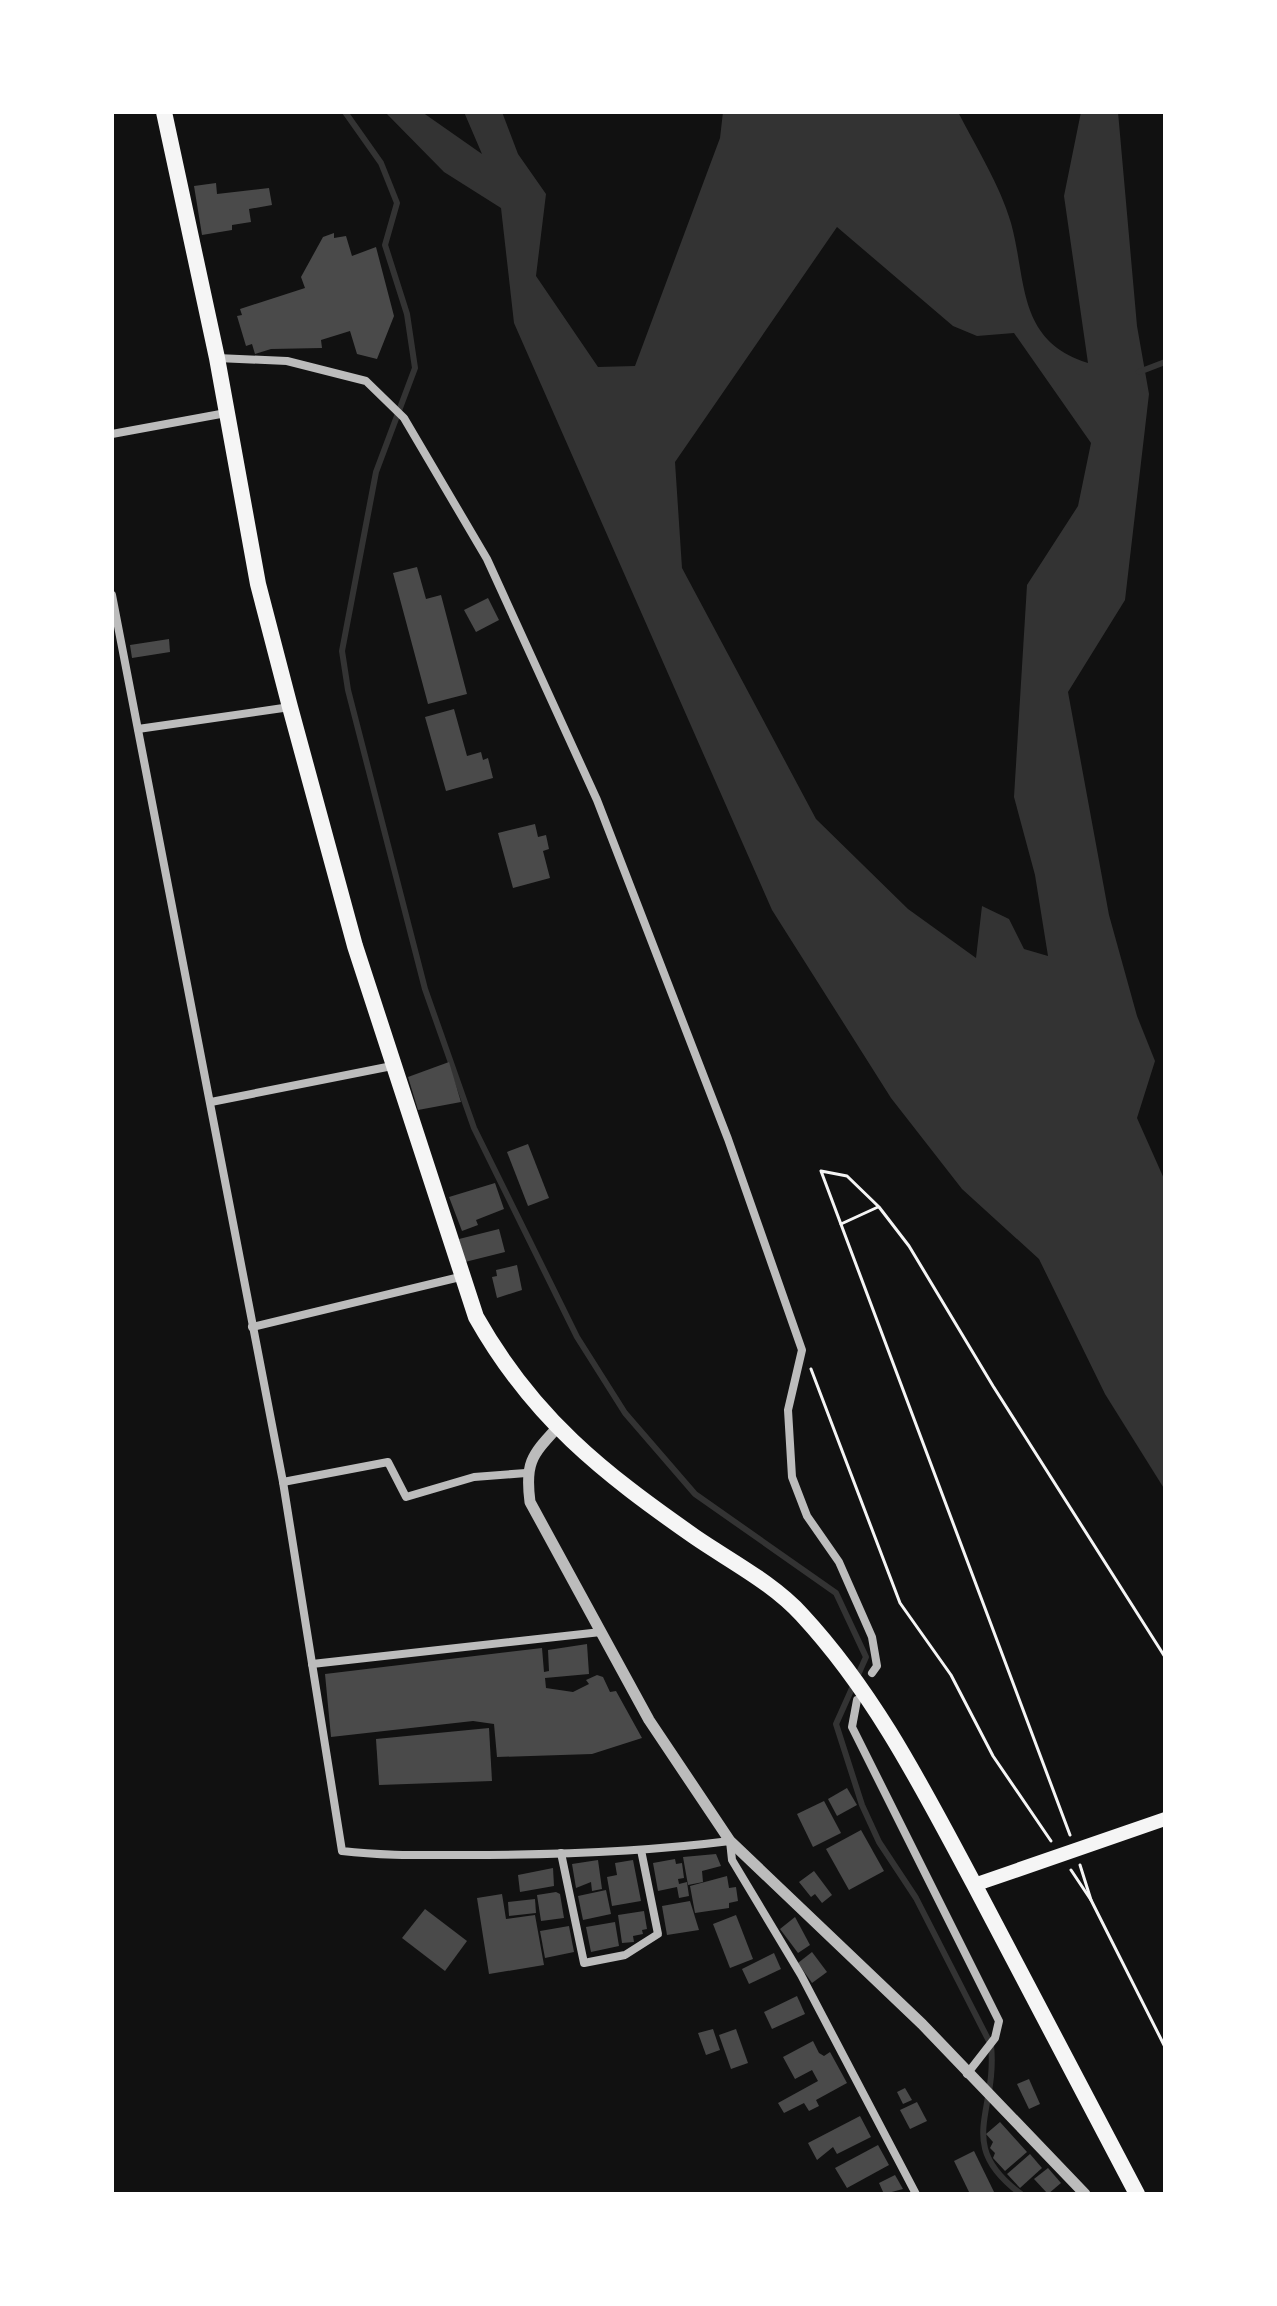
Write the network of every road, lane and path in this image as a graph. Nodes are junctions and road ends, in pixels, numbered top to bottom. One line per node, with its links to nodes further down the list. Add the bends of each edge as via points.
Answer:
1 (164, 112): 2 (highway)
2 (217, 358): 3 (highway); 14 (street, via 287,361 366,381 404,418 487,559 597,800 702,1070)
3 (227, 413): 4 (street); 6 (highway, via 258,584)
4 (112, 434)
5 (112, 595): 7 (street)
6 (290, 707): 7 (street); 8 (highway)
7 (138, 729): 9 (street)
8 (392, 1066): 9 (street); 12 (highway)
9 (211, 1102): 13 (street)
10 (879, 1207): 11 (path); 11 (path, via 847,1176 821,1171); 19 (path, via 909,1246)
11 (841, 1224): 25 (path)
12 (460, 1277): 13 (street); 15 (highway, via 491,1344)
13 (252, 1327): 17 (street)
14 (802, 1350): 21 (street, via 788,1410 792,1477 807,1516 839,1562 872,1637 877,1666); 26 (path, via 900,1603 951,1675 993,1756)
15 (556, 1429): 16 (street); 31 (highway, via 605,1472 799,1612 882,1716)
16 (526, 1473): 17 (street, via 474,1477 406,1497 388,1462); 18 (street, via 530,1502)
17 (283, 1482): 20 (street)
18 (601, 1632): 20 (street); 24 (street, via 649,1720)
19 (1165, 1657)
20 (312, 1664): 28 (street, via 342,1851)
21 (872, 1673)
22 (857, 1700): 34 (street, via 852,1727 999,2021 995,2038)
23 (1165, 1819): 31 (main road)
24 (730, 1841): 27 (street); 34 (street, via 922,2024); 35 (street, via 732,1860 808,1988)
25 (1073, 1843)
26 (1056, 1848)
27 (641, 1850): 28 (street); 28 (street, via 658,1934 625,1955 584,1963)
28 (561, 1853)
29 (1077, 1857): 32 (path)
30 (1065, 1861): 32 (path)
31 (974, 1885): 37 (highway)
32 (1091, 1900): 33 (path)
33 (1165, 2047)
34 (967, 2074): 36 (street)
35 (916, 2194)
36 (1085, 2194)
37 (1137, 2194)

